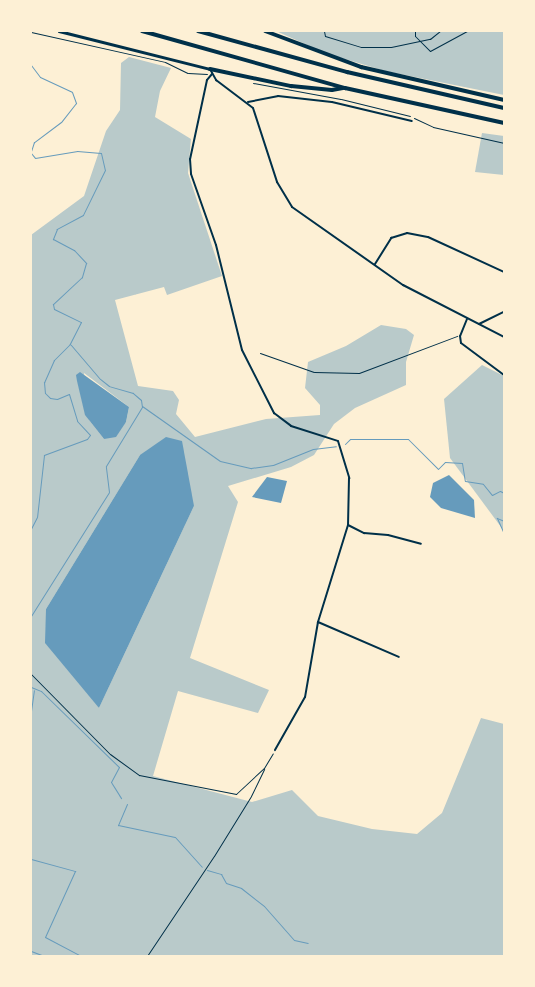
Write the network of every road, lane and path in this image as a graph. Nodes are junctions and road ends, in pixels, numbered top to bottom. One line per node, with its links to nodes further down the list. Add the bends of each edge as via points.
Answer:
1 (59, 31): 11 (street)
2 (142, 31): 14 (highway)
3 (198, 31): 17 (highway, via 347,72)
4 (265, 31): 15 (highway, via 361,67)
5 (324, 31): 10 (path, via 325,36 361,47 391,47)
6 (415, 31): 10 (path)
7 (440, 31): 10 (path)
8 (467, 31): 10 (path, via 430,51)
9 (31, 32): 12 (path)
10 (419, 42)
11 (210, 69): 13 (street); 14 (highway, via 291,86 332,90)
12 (202, 74)
13 (212, 74): 16 (street); 31 (street, via 206,80 190,159 191,174 216,245 237,334 245,357 274,413 291,426 339,442 350,478)
14 (346, 88): 20 (highway)
15 (504, 100)
16 (248, 102): 19 (street, via 278,96 323,101); 22 (street, via 258,118 285,199 297,211)
17 (504, 108)
18 (415, 118): 21 (path, via 433,127)
19 (412, 122)
20 (504, 123)
21 (504, 143)
22 (375, 265): 23 (street, via 391,238 407,233 428,236); 25 (street, via 403,285)
23 (504, 272)
24 (504, 312): 26 (street)
25 (468, 318): 26 (street); 27 (street)
26 (479, 324): 28 (street)
27 (460, 336): 29 (path, via 360,373 314,372); 30 (street, via 462,345)
28 (504, 337)
29 (260, 353)
30 (504, 375)
31 (348, 525): 32 (street, via 364,533 388,535); 33 (street)
32 (421, 544)
33 (318, 622): 34 (street); 36 (street, via 304,698)
34 (399, 656)
35 (31, 674): 37 (path, via 110,754 139,775 230,795 241,792)
36 (275, 750): 37 (path)
37 (264, 768): 38 (path, via 251,796 214,856 193,882 177,913 154,941)
38 (147, 956)

